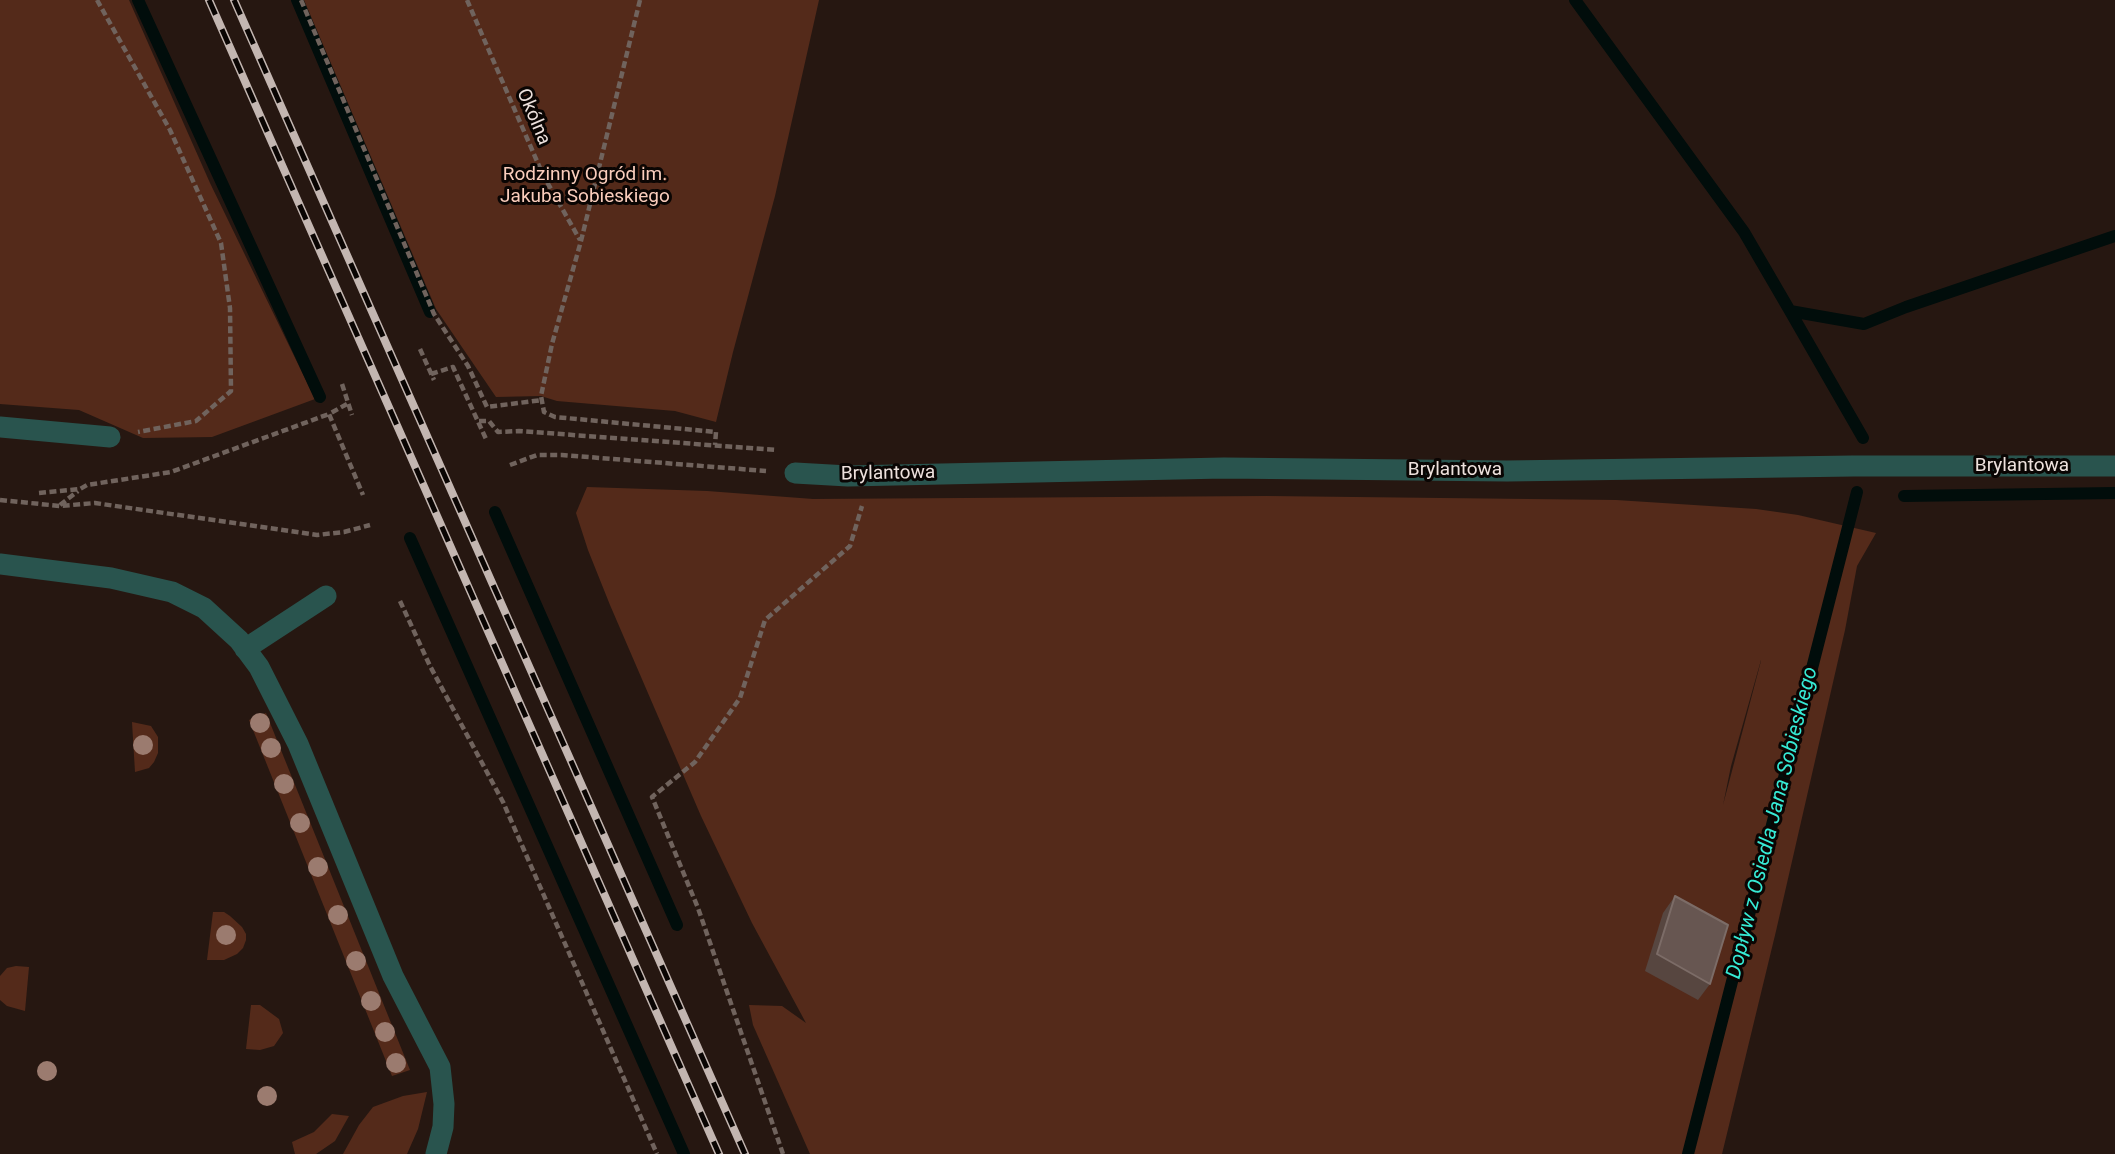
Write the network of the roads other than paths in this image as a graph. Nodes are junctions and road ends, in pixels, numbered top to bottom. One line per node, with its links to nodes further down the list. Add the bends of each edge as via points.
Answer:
1 (0, 427): 2 (street)
2 (110, 437)
3 (2115, 466): 4 (street, Brylantowa)
4 (795, 473)
5 (0, 564): 7 (street, via 111,578 172,592 204,608)
6 (326, 596): 7 (street)
7 (246, 649): 8 (street, via 298,744 393,976 440,1067 443,1127)
8 (436, 1154)

